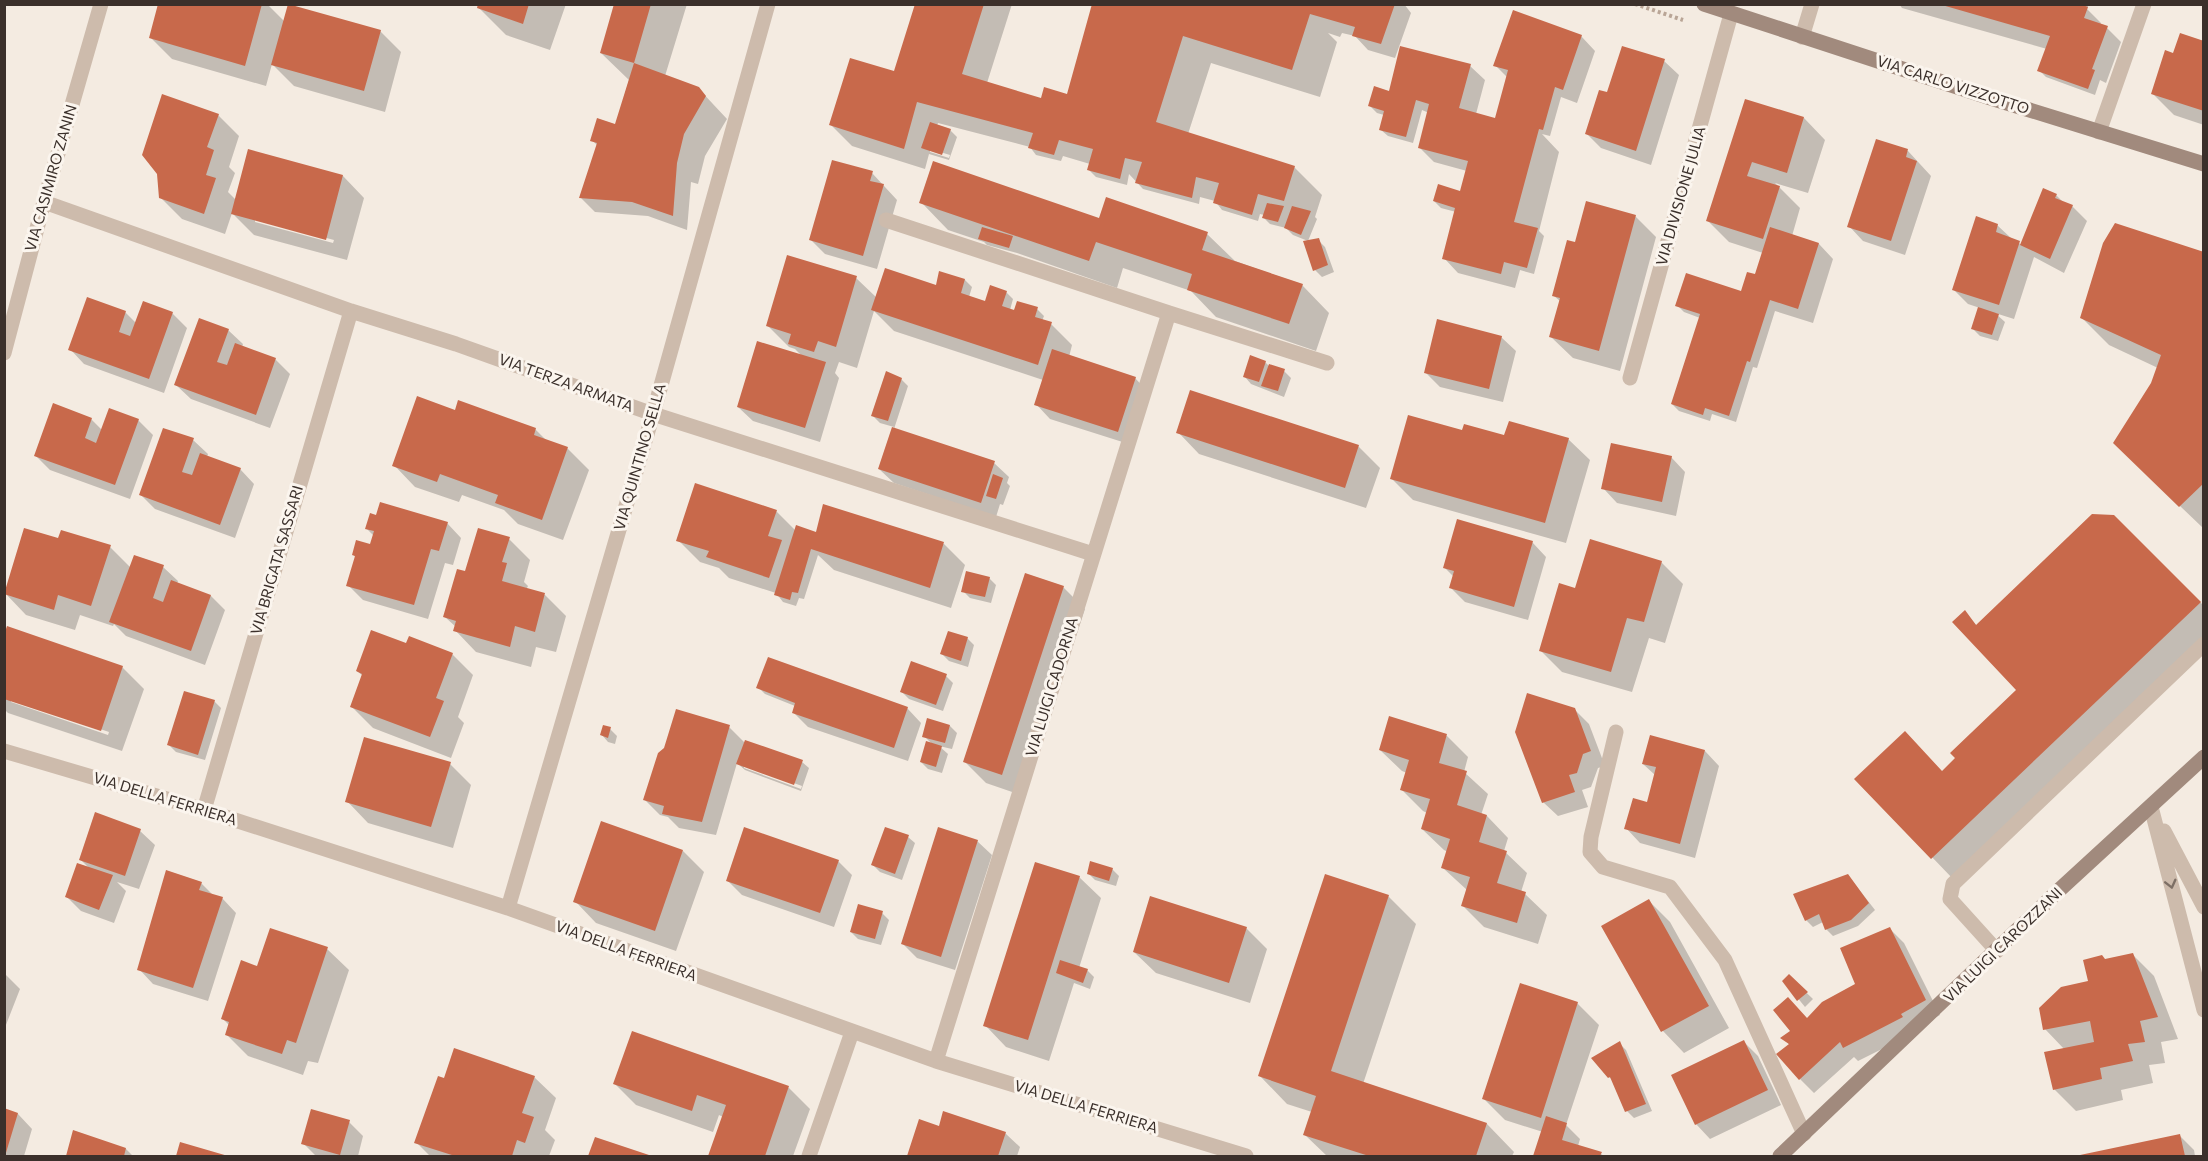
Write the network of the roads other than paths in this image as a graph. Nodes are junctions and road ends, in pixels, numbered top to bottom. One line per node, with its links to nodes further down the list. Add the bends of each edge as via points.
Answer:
1 (100, 4): 10 (street, VIA CASIMIRO ZANIN)
2 (768, 4): 17 (street, VIA QUINTINO SELLA)
3 (1704, 4): 6 (street, VIA CARLO VIZZOTTO)
4 (1812, 4): 7 (street)
5 (2144, 4): 8 (street)
6 (1731, 14): 7 (street, VIA CARLO VIZZOTTO); 16 (street, VIA DIVISIONE JULIA)
7 (1802, 37): 8 (street, VIA CARLO VIZZOTTO)
8 (2099, 132): 9 (street, VIA CARLO VIZZOTTO)
9 (2204, 164)
10 (44, 202): 12 (street, VIA TERZA ARMATA); 14 (street, VIA CASIMIRO ZANIN)
11 (886, 220): 13 (street)
12 (351, 310): 17 (street, VIA TERZA ARMATA); 24 (street, VIA BRIGATA SASSARI)
13 (1169, 313): 15 (street); 18 (street, VIA LUIGI CADORNA)
14 (4, 353)
15 (1327, 363)
16 (1630, 378)
17 (653, 414): 18 (street, VIA TERZA ARMATA); 26 (street, VIA QUINTINO SELLA)
18 (1093, 554): 30 (street, VIA LUIGI CADORNA)
19 (2204, 644): 27 (street, via 1953,884 1950,899)
20 (1616, 732): 31 (street, via 1590,852 1603,867 1670,886 1725,960)
21 (4, 751): 24 (street, VIA DELLA FERRIERA)
22 (2204, 757): 23 (street, VIA LUIGI CAROZZANI)
23 (2151, 807): 25 (street); 27 (street, VIA LUIGI CAROZZANI); 28 (street, one-way to 28)
24 (204, 810): 26 (street, VIA DELLA FERRIERA)
25 (2204, 907)
26 (508, 908): 29 (street, VIA DELLA FERRIERA)
27 (1996, 951): 31 (street, VIA LUIGI CAROZZANI)
28 (2203, 1006)
29 (852, 1032): 30 (street, VIA DELLA FERRIERA); 32 (street)
30 (936, 1061): 33 (street, VIA DELLA FERRIERA)
31 (1804, 1134): 34 (street, VIA LUIGI CAROZZANI)
32 (809, 1156)
33 (1246, 1156)
34 (1780, 1156)

